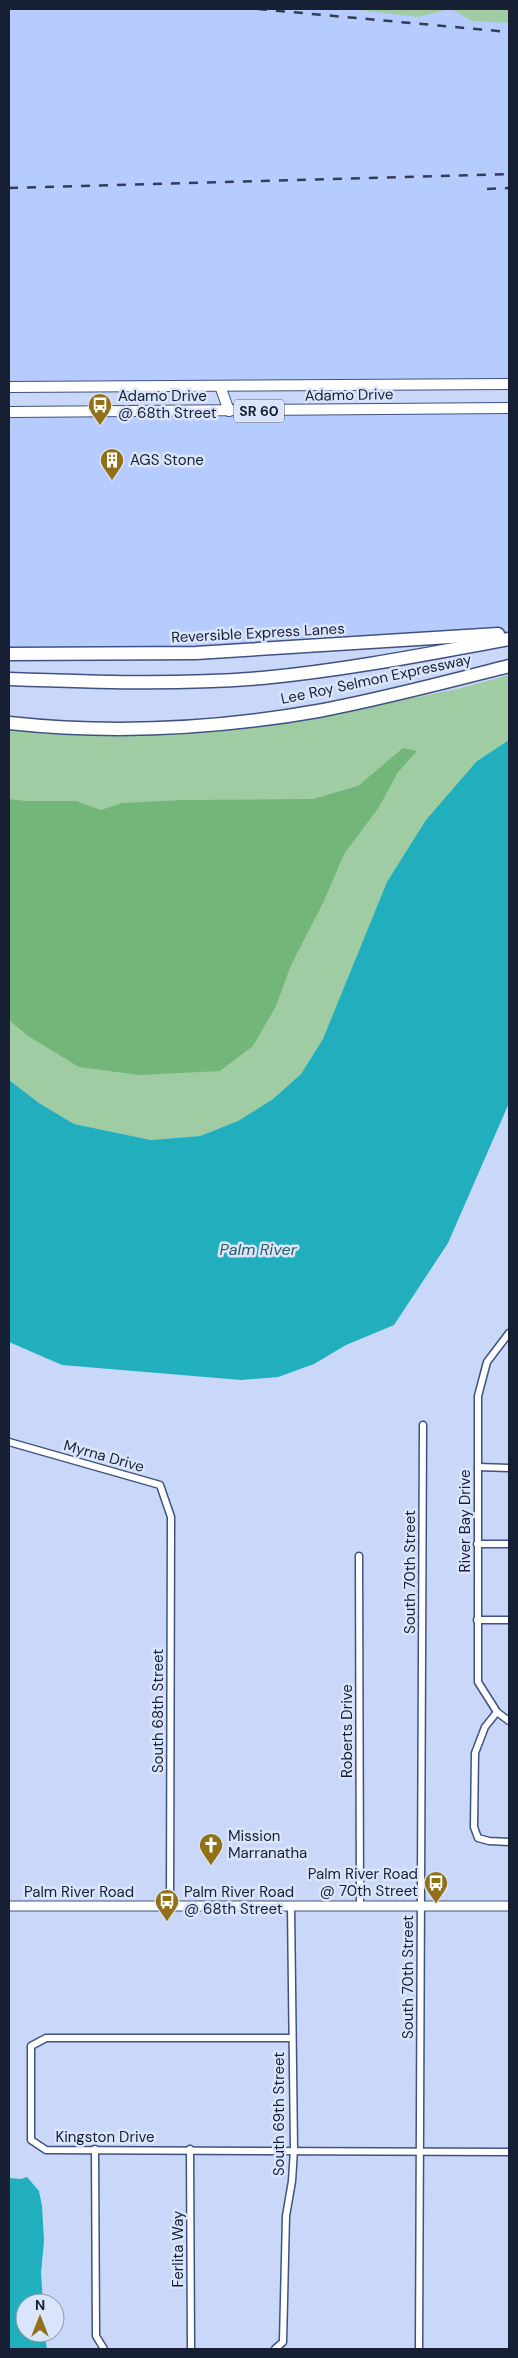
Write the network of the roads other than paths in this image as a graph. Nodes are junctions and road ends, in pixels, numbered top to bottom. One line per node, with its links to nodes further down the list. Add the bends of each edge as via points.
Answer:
1 (509, 384): 2 (main road, Adamo Drive / SR 60)
2 (220, 386): 3 (main road, Adamo Drive / SR 60); 5 (main road)
3 (9, 387)
4 (509, 408): 5 (main road, Adamo Drive / SR 60)
5 (230, 411): 6 (main road, Adamo Drive / SR 60)
6 (9, 412)
7 (509, 633): 9 (highway, Reversible Express Lanes, via 188,654)
8 (509, 638): 11 (highway, Lee Roy Selmon Expressway, via 355,666 262,678 157,681)
9 (9, 654)
10 (509, 666): 12 (highway, Lee Roy Selmon Expressway, via 339,706 258,720 122,729)
11 (9, 679)
12 (9, 723)
13 (509, 1333): 16 (street, River Bay Drive, via 487,1362 478,1396)
14 (423, 1425): 28 (street, South 70th Street)
15 (9, 1442): 18 (street, Myrna Drive, via 160,1485)
16 (478, 1467): 17 (street); 19 (street, River Bay Drive)
17 (509, 1468)
18 (171, 1517): 30 (street, South 68th Street)
19 (478, 1544): 20 (street); 22 (street, River Bay Drive)
20 (509, 1544)
21 (359, 1556): 32 (street, Roberts Drive)
22 (477, 1620): 23 (street); 24 (street, River Bay Drive, via 478,1682)
23 (509, 1620)
24 (497, 1712): 25 (street); 26 (street, River Bay Drive); 27 (street, via 485,1727 475,1753 474,1826 478,1838)
25 (509, 1716)
26 (509, 1721)
27 (509, 1842)
28 (420, 1905): 32 (street, Palm River Road); 33 (street, Palm River Road); 38 (street, South 70th Street)
29 (9, 1906): 30 (street, Palm River Road)
30 (170, 1906): 31 (street, Palm River Road)
31 (291, 1906): 32 (street, Palm River Road); 34 (street, South 69th Street)
32 (360, 1906)
33 (509, 1906)
34 (292, 2038): 35 (street, Kingston Drive, via 46,2038 31,2046 31,2140 46,2150); 37 (street, South 69th Street)
35 (95, 2150): 36 (street, Kingston Drive); 40 (street, via 96,2336)
36 (190, 2150): 37 (street, Kingston Drive); 41 (street, Ferlita Way)
37 (294, 2150): 38 (street, Kingston Drive); 42 (street, South 69th Street, via 286,2216 283,2342)
38 (420, 2152): 39 (street, Kingston Drive); 43 (street, South 70th Street)
39 (509, 2152)
40 (104, 2349)
41 (191, 2349)
42 (275, 2349)
43 (418, 2349)

